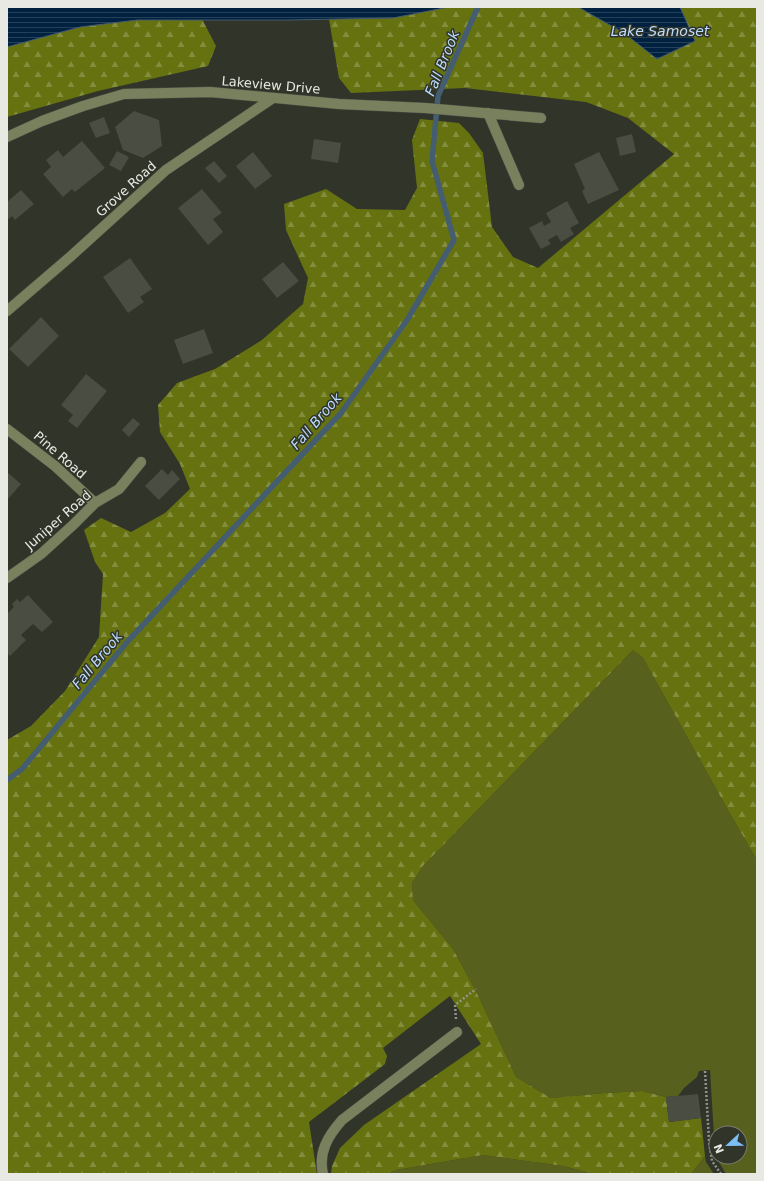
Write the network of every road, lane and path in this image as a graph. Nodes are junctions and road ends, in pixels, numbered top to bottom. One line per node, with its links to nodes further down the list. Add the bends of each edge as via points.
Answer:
1 (272, 98): 2 (street, Lakeview Drive); 4 (street, Lakeview Drive, via 210,92 124,94 42,121); 6 (street, Grove Road, via 166,170)
2 (488, 113): 3 (street, Lakeview Drive); 5 (street)
3 (541, 118)
4 (7, 137)
5 (519, 185)
6 (7, 312)
7 (7, 429): 9 (street, Pine Road, via 55,466)
8 (141, 462): 9 (street, Juniper Road, via 119,489)
9 (95, 503): 10 (street, Juniper Road, via 42,554)
10 (7, 578)
11 (476, 990): 12 (path, via 455,1005)
12 (457, 1032): 14 (street, via 342,1120 326,1142 322,1160)
13 (705, 1071): 15 (path, via 709,1141 712,1160)
14 (323, 1174)
15 (721, 1174)

